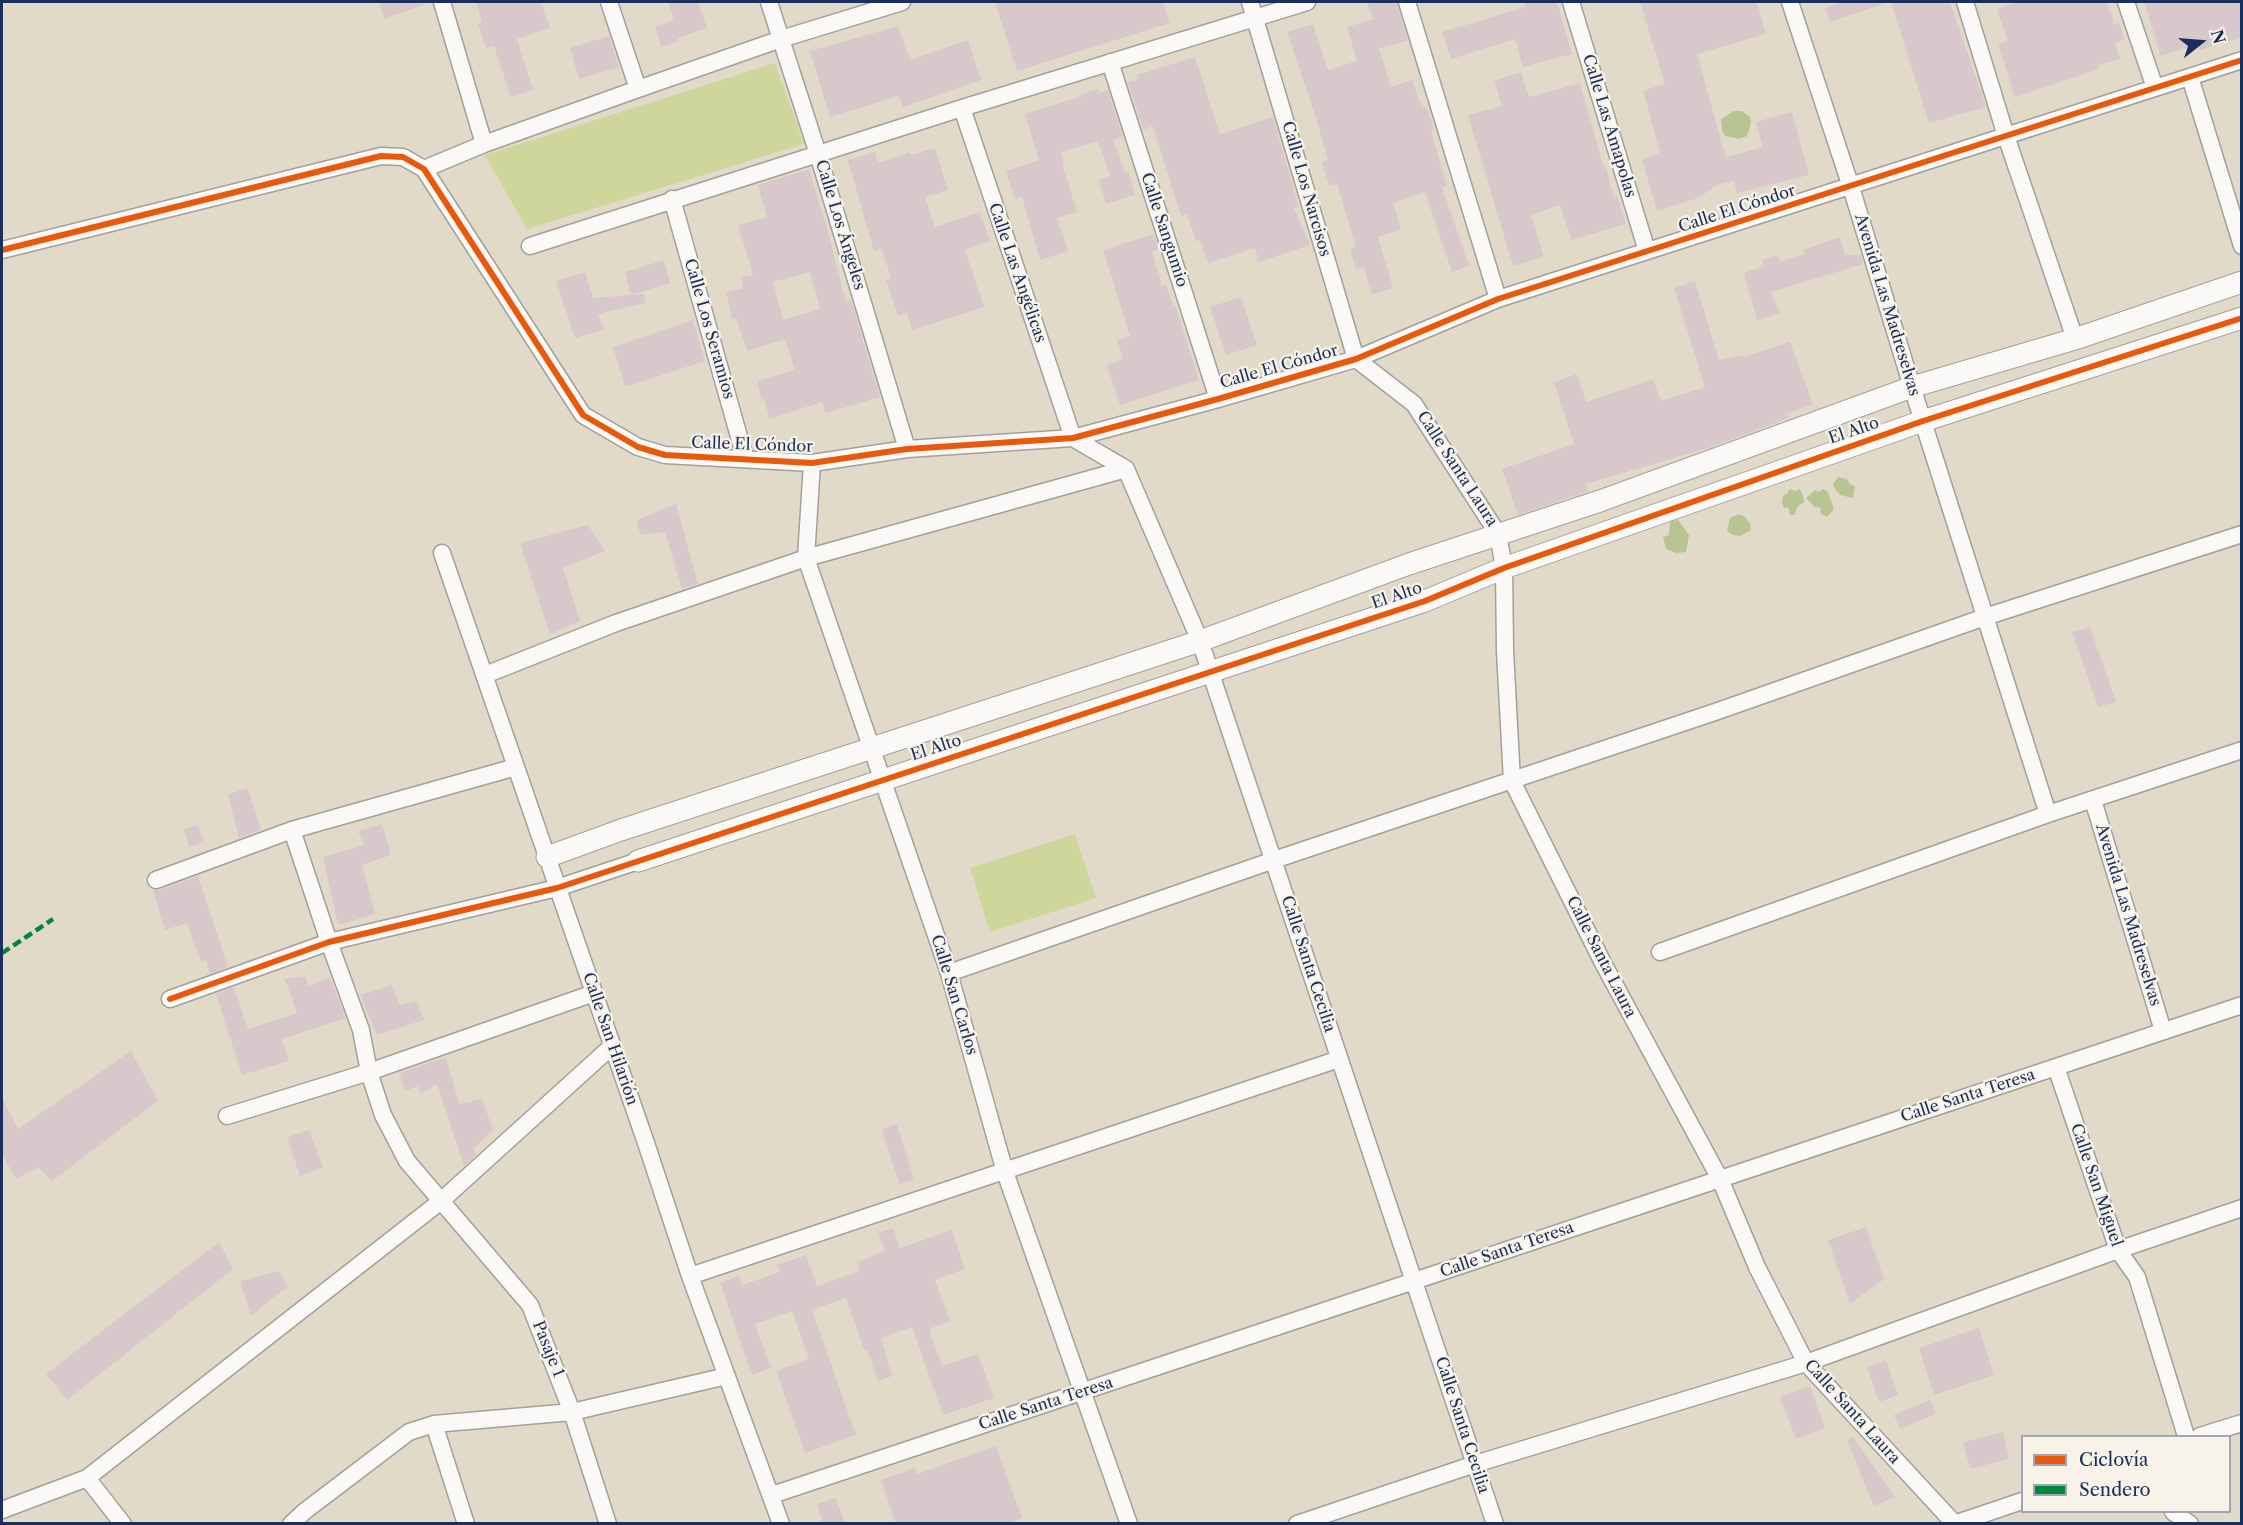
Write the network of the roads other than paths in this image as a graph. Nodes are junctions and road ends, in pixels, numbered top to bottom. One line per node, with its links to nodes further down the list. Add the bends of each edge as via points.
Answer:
1 (442, 2): 21 (street)
2 (609, 2): 18 (street)
3 (769, 2): 13 (street, Calle Los Ángeles)
4 (902, 2): 13 (street)
5 (1250, 2): 12 (street, Calle Los Narcisos)
6 (1308, 2): 12 (street)
7 (1407, 2): 31 (street)
8 (1571, 2): 29 (street, Calle Las Amapolas)
9 (1790, 2): 24 (street, Avenida Las Madreselvas)
10 (1965, 2): 20 (street)
11 (2126, 2): 17 (street)
12 (1256, 18): 15 (street); 34 (street, Calle Los Narcisos)
13 (781, 39): 18 (street); 22 (street, Calle Los Ángeles)
14 (2241, 60): 16 (street, Calle El Cóndor)
15 (1110, 62): 19 (street); 36 (street, Calle Sangumio)
16 (2190, 77): 17 (street, Calle El Cóndor); 27 (street)
17 (2155, 88): 20 (street, Calle El Cóndor)
18 (638, 89): 21 (street)
19 (962, 108): 22 (street); 38 (street, Calle Las Angélicas)
20 (2006, 136): 24 (street, Calle El Cóndor); 33 (street)
21 (484, 144): 23 (street)
22 (818, 154): 25 (street); 39 (street, Calle Los Ángeles)
23 (424, 169): 28 (street, via 403,157 381,156); 40 (street, Calle El Cóndor, via 583,415 638,447 665,455)
24 (1851, 187): 29 (street, Calle El Cóndor); 35 (street, Avenida Las Madreselvas)
25 (672, 200): 26 (street); 40 (street, Calle Los Seramios)
26 (530, 246)
27 (2241, 246)
28 (2, 250)
29 (1647, 251): 31 (street, Calle El Cóndor)
30 (2241, 282): 33 (street, El Alto)
31 (1498, 299): 34 (street, Calle El Cóndor)
32 (2241, 318): 37 (street, El Alto)
33 (2075, 339): 35 (street, El Alto)
34 (1356, 359): 36 (street, Calle El Cóndor); 43 (street, Calle Santa Laura, via 1414,404)
35 (1912, 387): 37 (street, Avenida Las Madreselvas); 43 (street, El Alto, via 1600,501)
36 (1218, 399): 38 (street, Calle El Cóndor)
37 (1923, 421): 47 (street, El Alto); 48 (street, Avenida Las Madreselvas)
38 (1073, 438): 39 (street, Calle El Cóndor); 42 (street)
39 (907, 449): 41 (street, Calle El Cóndor)
40 (745, 458): 41 (street, Calle El Cóndor)
41 (812, 463): 46 (street, Calle San Carlos)
42 (1126, 469): 46 (street); 49 (street, Calle Santa Cecilia)
43 (1498, 534): 47 (street, Calle Santa Laura); 49 (street, El Alto)
44 (2241, 534): 48 (street)
45 (442, 554): 51 (street, Calle San Hilarión)
46 (806, 558): 51 (street, via 616,623); 52 (street, Calle San Carlos)
47 (1504, 568): 50 (street, El Alto, via 1425,601); 56 (street, Calle Santa Laura)
48 (1985, 617): 56 (street); 58 (street, Avenida Las Madreselvas)
49 (1200, 641): 50 (street, Calle Santa Cecilia); 52 (street, El Alto)
50 (1210, 672): 55 (street, El Alto); 61 (street, Calle Santa Cecilia)
51 (485, 675): 54 (street, Calle San Hilarión)
52 (871, 749): 55 (street, Calle San Carlos); 60 (street, El Alto)
53 (2241, 750): 57 (street)
54 (516, 767): 59 (street); 60 (street, Calle San Hilarión)
55 (881, 780): 62 (street, El Alto); 67 (street, Calle San Carlos)
56 (1512, 781): 61 (street); 78 (street, Calle Santa Laura, via 1603,963)
57 (2093, 800): 58 (street); 71 (street, Avenida Las Madreselvas)
58 (2048, 814): 66 (street)
59 (292, 830): 63 (street); 65 (street, Pasaje 1)
60 (547, 857): 64 (street, Calle San Hilarión)
61 (1274, 860): 67 (street); 73 (street, Calle Santa Cecilia)
62 (638, 861): 64 (street, El Alto)
63 (156, 880)
64 (557, 888): 65 (street, El Alto); 68 (street, Calle San Hilarión)
65 (329, 942): 69 (street, El Alto); 75 (street, Pasaje 1, via 361,1030)
66 (1660, 952)
67 (949, 973): 77 (street, Calle San Carlos)
68 (594, 993): 72 (street, Calle San Hilarión); 75 (street)
69 (170, 999)
70 (2241, 1005): 71 (street, Calle Santa Teresa)
71 (2163, 1031): 74 (street, Calle Santa Teresa)
72 (612, 1046): 79 (street); 82 (street, Calle San Hilarión)
73 (1339, 1059): 77 (street); 83 (street, Calle Santa Cecilia)
74 (2056, 1067): 78 (street, Calle Santa Teresa); 81 (street, Calle San Miguel)
75 (369, 1072): 76 (street); 79 (street, Pasaje 1, via 383,1115 407,1161)
76 (227, 1116)
77 (1005, 1172): 82 (street); 86 (street, Calle San Carlos)
78 (1719, 1179): 83 (street, Calle Santa Teresa); 84 (street, Calle Santa Laura, via 1757,1267)
79 (441, 1201): 87 (street, Pasaje 1, via 530,1305); 93 (street)
80 (2241, 1208): 81 (street)
81 (2118, 1250): 84 (street); 90 (street, Calle San Miguel, via 2138,1277)
82 (690, 1276): 85 (street, Calle San Hilarión)
83 (1414, 1281): 86 (street, Calle Santa Teresa); 92 (street, Calle Santa Cecilia)
84 (1806, 1363): 92 (street); 99 (street, Calle Santa Laura)
85 (727, 1376): 87 (street); 94 (street, Calle San Hilarión)
86 (1082, 1392): 94 (street, Calle Santa Teresa); 105 (street, Calle San Carlos)
87 (572, 1412): 89 (street); 103 (street, Pasaje 1)
88 (2241, 1423): 91 (street)
89 (434, 1424): 98 (street, via 409,1432); 102 (street)
90 (2185, 1435)
91 (2206, 1435)
92 (1475, 1464): 106 (street); 107 (street, Calle Santa Cecilia)
93 (87, 1478): 96 (street); 100 (street)
94 (772, 1495): 104 (street, Calle San Hilarión)
95 (2021, 1501): 99 (street)
96 (2, 1510)
97 (2174, 1513): 108 (street)
98 (307, 1517): 101 (street)
99 (1954, 1523)
100 (123, 1524)
101 (291, 1524)
102 (466, 1524)
103 (608, 1524)
104 (781, 1524)
105 (1129, 1524)
106 (1297, 1524)
107 (1495, 1524)
108 (2190, 1524)

